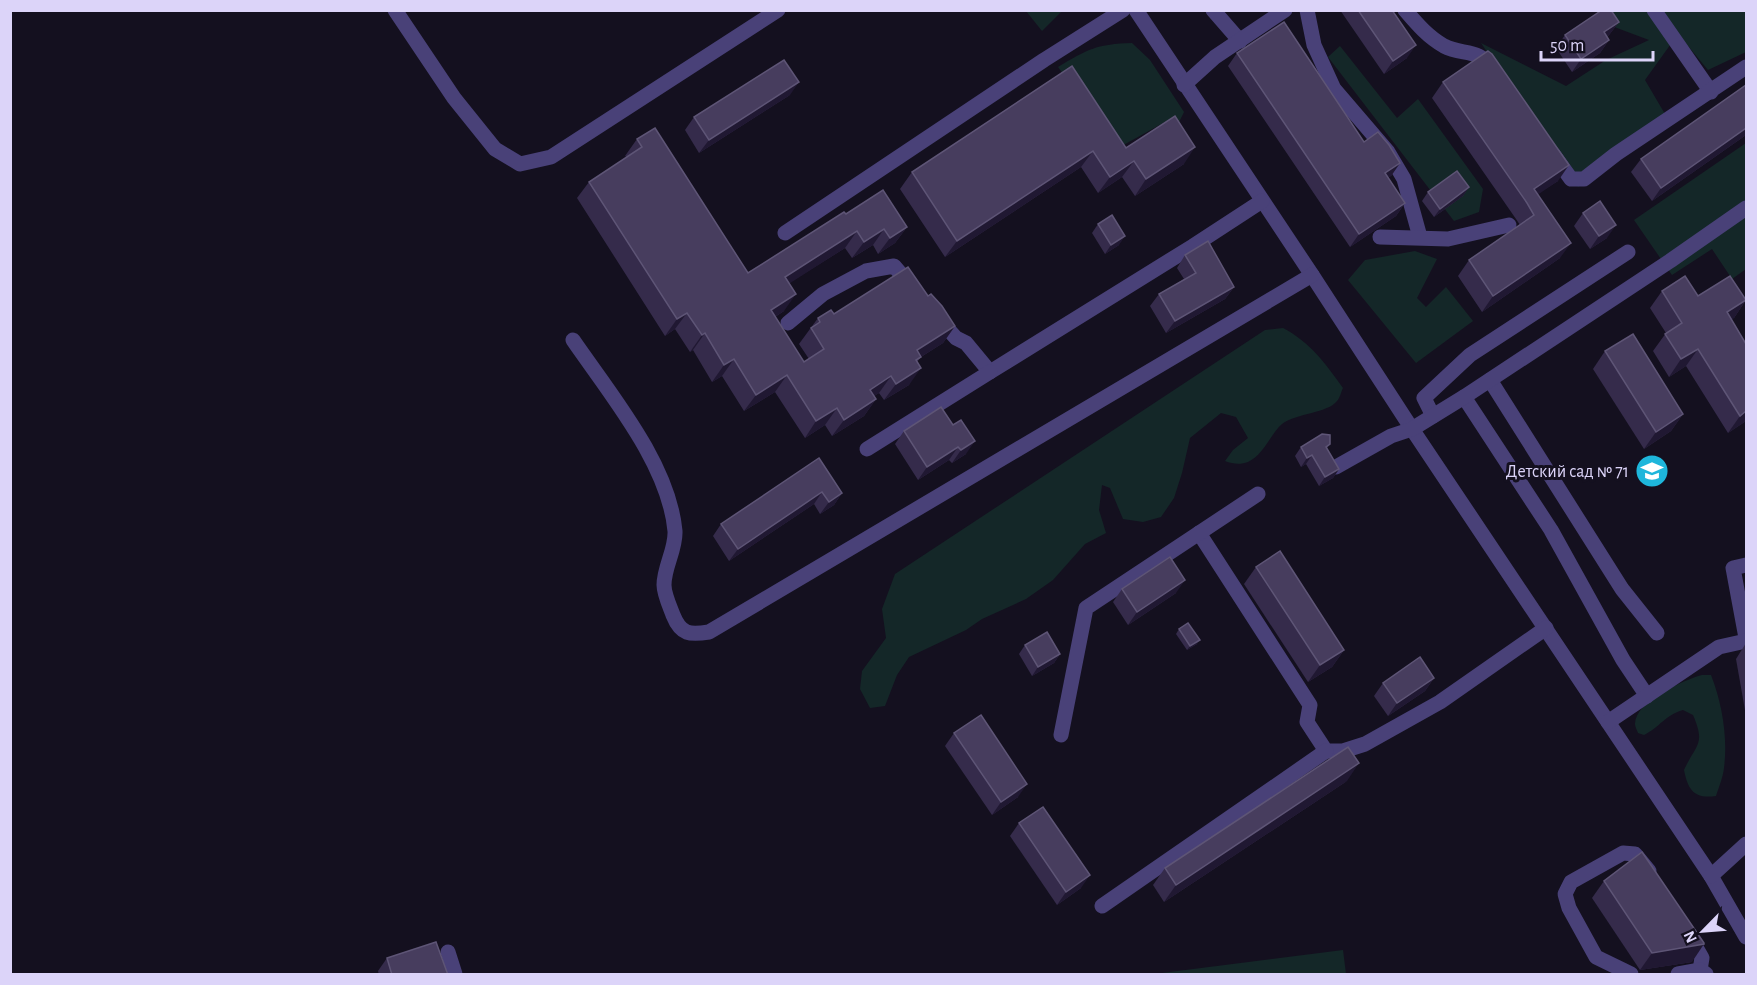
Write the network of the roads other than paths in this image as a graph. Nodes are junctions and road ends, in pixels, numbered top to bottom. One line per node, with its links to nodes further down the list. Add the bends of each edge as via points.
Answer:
1 (395, 10): 2 (street, via 454,98 495,149 520,164 551,156)
2 (778, 10)
3 (1123, 10): 19 (street)
4 (1136, 10): 13 (street)
5 (1213, 10): 10 (street)
6 (1285, 10): 10 (street)
7 (1307, 10): 21 (street, via 1314,45 1334,89 1388,152 1404,179)
8 (1405, 10): 12 (street, via 1428,37 1488,62)
9 (1654, 10): 14 (street)
10 (1240, 41): 13 (street)
11 (1746, 67): 14 (street)
12 (1502, 81)
13 (1184, 85): 16 (street)
14 (1711, 92): 15 (street, via 1584,179 1571,179)
15 (1543, 140)
16 (1262, 201): 23 (street); 26 (street)
17 (1746, 208): 27 (street)
18 (1509, 225): 21 (street, via 1448,239)
19 (785, 233)
20 (1380, 237): 21 (street)
21 (1420, 237)
22 (1628, 252): 29 (street, via 1470,355 1424,398)
23 (1312, 275): 25 (street, via 709,632 693,635 683,631 674,617 664,585 675,533 667,492 647,449); 30 (street)
24 (788, 323): 26 (street, via 823,294 866,272 894,266)
25 (573, 340)
26 (990, 372): 31 (street)
27 (1490, 380): 28 (street); 37 (street, via 1622,589)
28 (1464, 397): 29 (street); 39 (street, via 1551,530)
29 (1433, 416): 30 (street)
30 (1412, 429): 32 (street, via 1391,436); 36 (street)
31 (867, 449)
32 (1336, 467)
33 (1258, 494): 34 (street)
34 (1199, 533): 41 (street, via 1086,608); 42 (street, via 1310,705 1307,722)
35 (1746, 565): 38 (street, via 1733,568)
36 (1546, 628): 40 (street); 42 (street, via 1421,713 1365,744 1343,751)
37 (1657, 633)
38 (1746, 640): 39 (street, via 1719,647)
39 (1647, 696): 40 (street)
40 (1608, 722): 44 (street)
41 (1061, 735)
42 (1326, 751): 46 (street)
43 (1746, 844): 44 (street)
44 (1711, 876): 48 (street)
45 (1656, 879): 52 (street, via 1635,854 1623,853 1571,882 1565,894 1596,957)
46 (1102, 906)
47 (1679, 918): 50 (street, via 1702,958)
48 (1746, 937)
49 (448, 952): 51 (street)
50 (1703, 972): 53 (street)
51 (455, 975)
52 (1630, 975)
53 (1678, 975)

